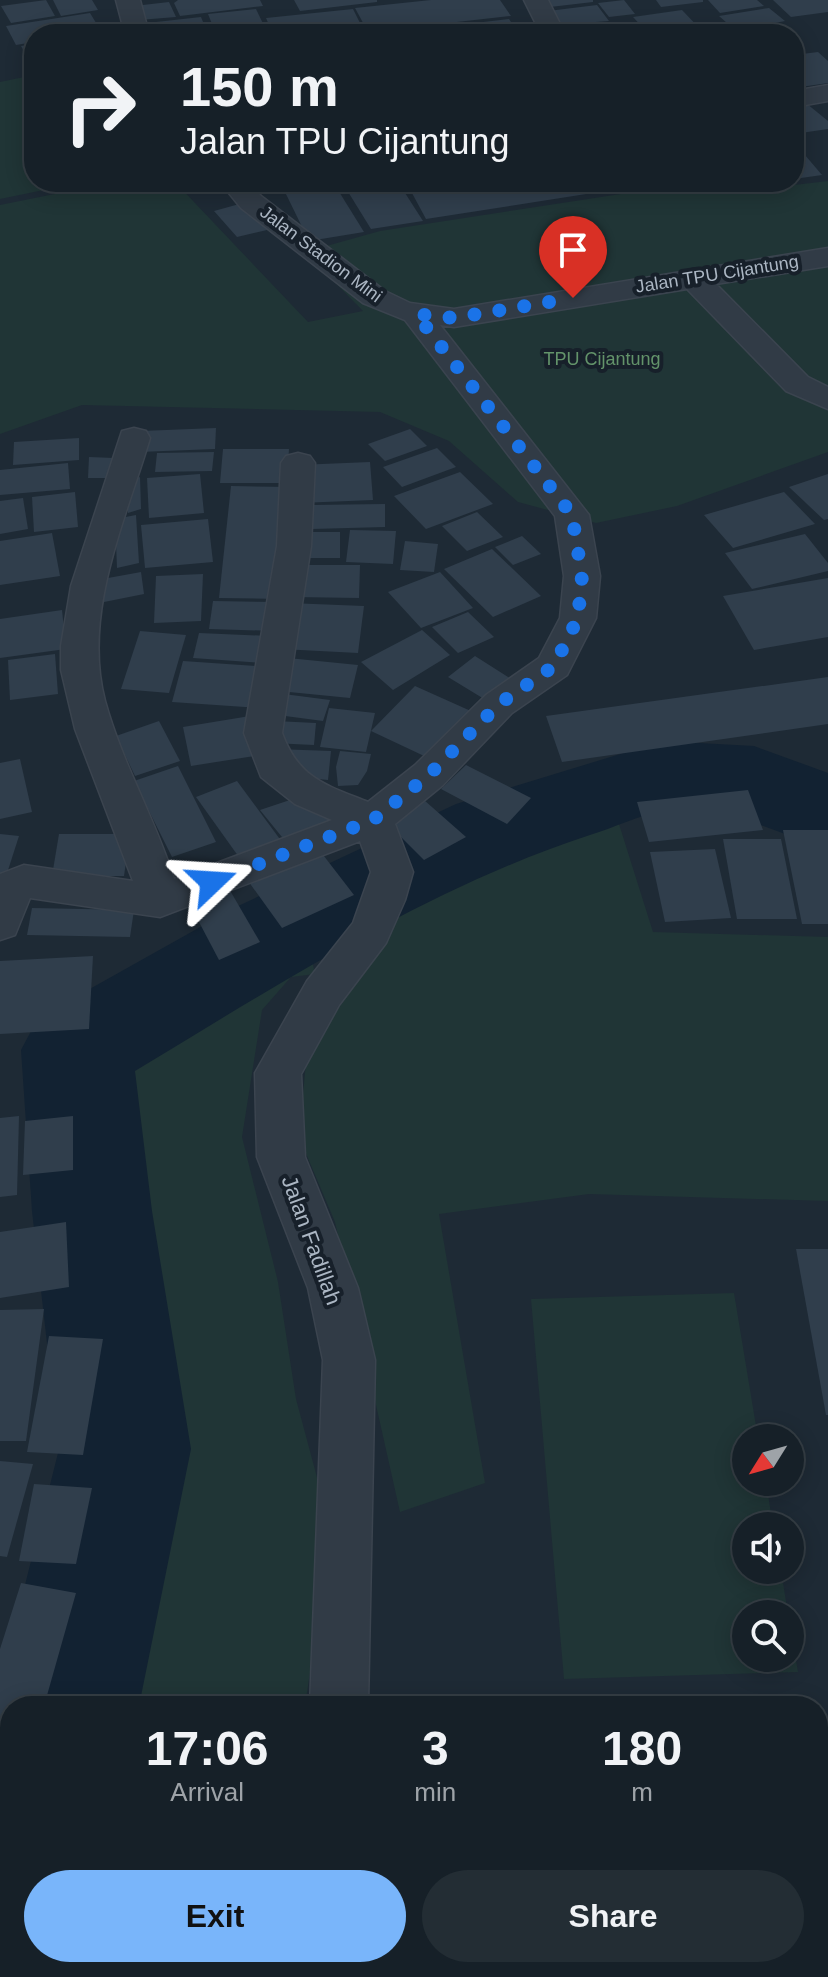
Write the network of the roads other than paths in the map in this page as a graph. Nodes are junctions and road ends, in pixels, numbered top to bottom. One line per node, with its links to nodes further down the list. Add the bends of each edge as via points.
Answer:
1 (128, 0): 3 (street)
2 (536, 0): 4 (street)
3 (134, 24)
4 (548, 24)
5 (828, 93): 6 (street)
6 (804, 97)
7 (253, 192): 10 (street, Jalan Stadion Mini, via 374,297)
8 (828, 257): 9 (street, Jalan TPU Cijantung)
9 (692, 277): 10 (street, Jalan TPU Cijantung, via 454,318); 11 (street, via 797,384)
10 (416, 314): 14 (street, via 572,515 582,576 578,618 554,666 499,704 429,775)
11 (828, 399)
12 (134, 438): 15 (street, via 80,623 80,668 91,715)
13 (298, 463): 14 (street, via 294,546 263,733 275,767 309,794)
14 (373, 820): 15 (street); 17 (street, Jalan Fadillah, via 388,886 371,931 323,993 278,1073 281,1157 333,1288 349,1360)
15 (160, 901): 16 (street, via 24,881 12,887)
16 (0, 923)
17 (339, 1696)

